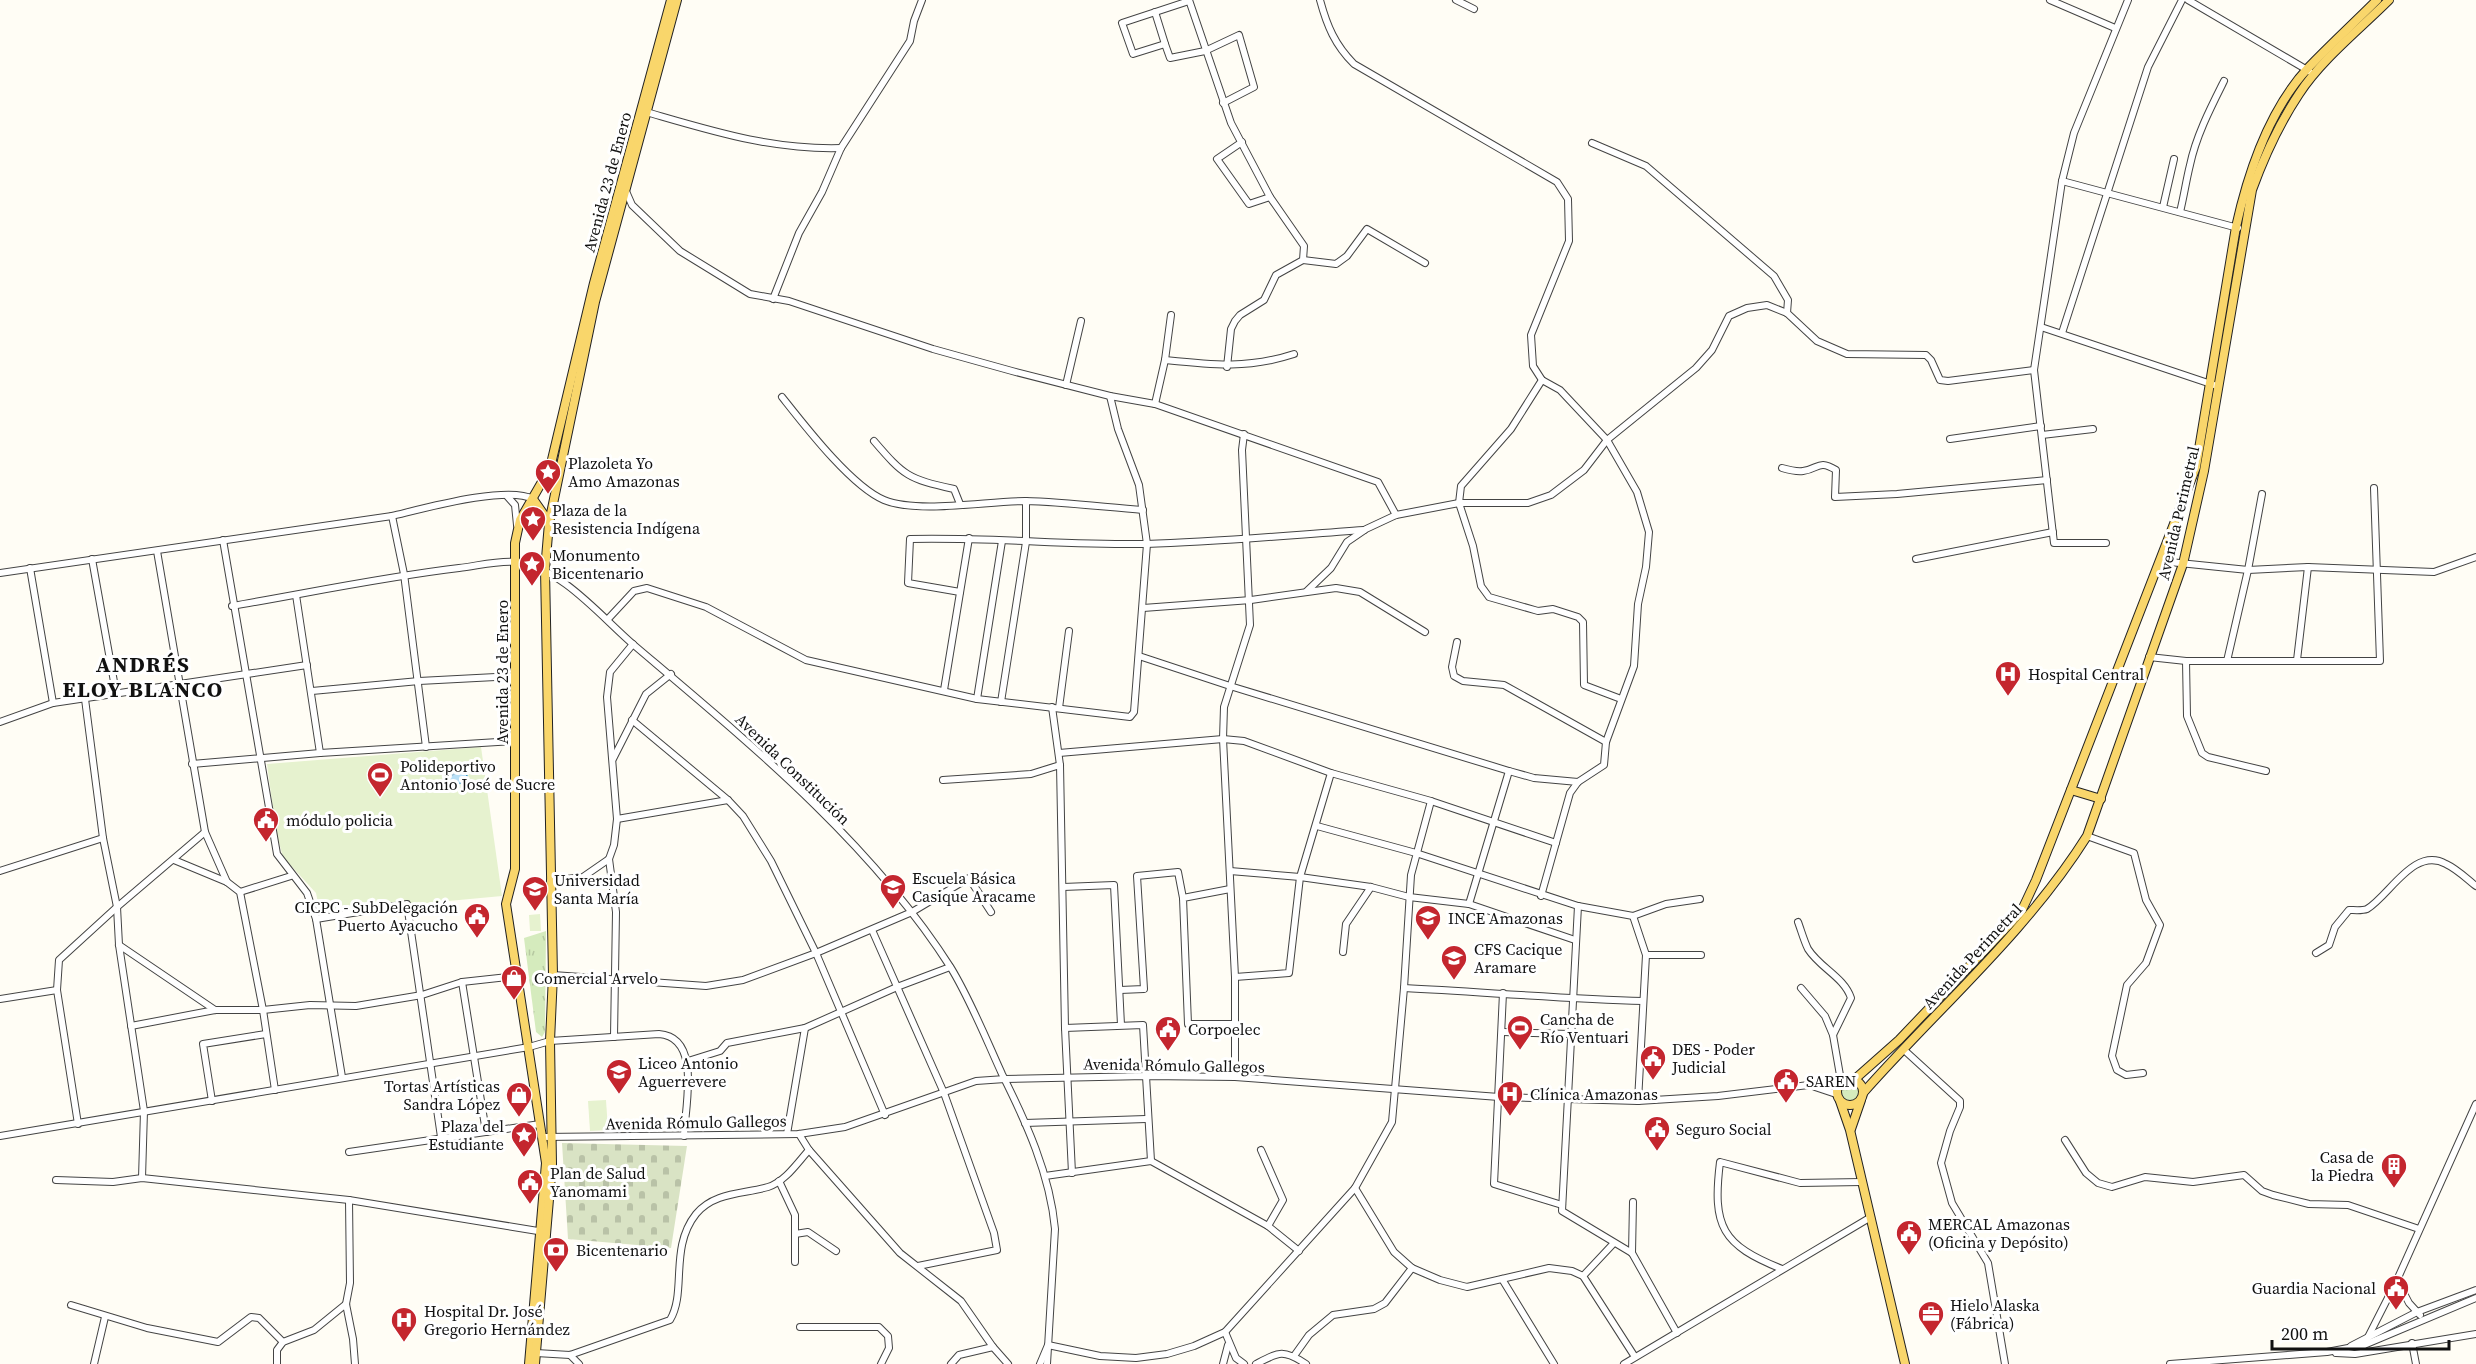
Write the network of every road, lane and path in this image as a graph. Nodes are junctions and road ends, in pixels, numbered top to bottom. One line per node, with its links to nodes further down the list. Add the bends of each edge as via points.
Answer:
1 (671, 0): 64 (main road, Avenida 23 de Enero, via 597,271 550,468)
2 (677, 0): 21 (main road, Avenida 23 de Enero)
3 (922, 0): 24 (street, via 910,41)
4 (1189, 0): 14 (street); 17 (street)
5 (1320, 0): 46 (street, via 1328,29 1340,51 1354,64 1557,182 1568,199 1569,241 1531,335 1533,366)
6 (1456, 0): 13 (street)
7 (2050, 0): 15 (street)
8 (2128, 0): 15 (street)
9 (2182, 0): 28 (street, via 2148,67)
10 (2188, 0): 18 (street)
11 (2377, 0): 18 (main road, Avenida Perimetral)
12 (2389, 0): 18 (main road, Avenida Perimetral)
13 (1474, 9)
14 (1155, 12): 16 (street); 16 (street, via 1122,23 1133,54)
15 (2115, 28): 26 (street, via 2074,133)
16 (1165, 44): 17 (street, via 1170,58)
17 (1206, 51): 20 (street); 20 (street, via 1239,35 1254,87)
18 (2310, 72): 32 (main road, Avenida Perimetral, via 2256,153); 33 (main road, Avenida Perimetral, via 2264,155)
19 (2224, 81): 31 (street, via 2201,131)
20 (1223, 103): 22 (street)
21 (646, 112): 24 (street, via 754,142 808,149); 27 (main road, Avenida 23 de Enero)
22 (1242, 142): 29 (street); 29 (street, via 1217,159 1249,204)
23 (1592, 142): 37 (street, via 1646,166 1774,276 1788,300)
24 (841, 148): 36 (street, via 799,232)
25 (2174, 159): 30 (street)
26 (2062, 180): 28 (street); 40 (street)
27 (625, 188): 36 (street, via 632,205 680,251 736,288); 73 (main road, Avenida 23 de Enero, via 595,302)
28 (2108, 192): 30 (street); 41 (street)
29 (1270, 197): 34 (street, via 1304,246)
30 (2163, 207): 31 (street)
31 (2180, 212): 32 (street)
32 (2236, 227): 33 (street); 48 (main road, Avenida Perimetral)
33 (2245, 229): 48 (main road, Avenida Perimetral)
34 (1303, 260): 35 (street, via 1336,264 1367,229); 44 (street, via 1276,275 1264,300 1235,321)
35 (1425, 263)
36 (772, 299): 47 (street)
37 (1787, 313): 45 (street, via 1817,341 1847,354 1926,355 1940,380); 57 (street, via 1767,305 1729,316 1712,350 1696,368)
38 (1171, 315): 43 (street)
39 (1081, 321): 47 (street)
40 (2041, 327): 41 (street); 45 (street)
41 (2062, 333): 48 (street)
42 (1294, 354): 44 (street, via 1267,363)
43 (1166, 360): 44 (street); 51 (street)
44 (1227, 367)
45 (2034, 370): 52 (street)
46 (1542, 380): 57 (street, via 1560,390); 66 (street, via 1511,429 1461,486)
47 (1066, 385): 49 (street)
48 (2213, 385): 88 (main road, Avenida Perimetral, via 2196,467); 90 (main road, Avenida Perimetral, via 2204,471)
49 (1110, 396): 51 (street); 69 (street, via 1139,485)
50 (782, 398): 67 (street, via 860,484 884,500 910,505)
51 (1155, 404): 54 (street)
52 (2041, 426): 55 (street); 56 (street)
53 (2093, 429): 55 (street)
54 (1244, 434): 71 (street, via 1378,482); 78 (street)
55 (2042, 435): 60 (street)
56 (1950, 439)
57 (1607, 440): 66 (street, via 1584,470 1551,495 1528,504); 126 (street, via 1637,492 1648,532 1634,666)
58 (874, 441): 67 (street, via 900,472 954,489)
59 (1782, 468): 60 (street, via 1806,471 1826,464 1836,470 1835,497)
60 (2047, 480): 76 (street)
61 (2374, 488): 95 (street)
62 (2262, 494): 94 (street)
63 (507, 496): 64 (street); 72 (street, via 454,501); 74 (street, via 515,505)
64 (533, 499): 68 (main road); 70 (main road, Avenida 23 de Enero)
65 (1026, 501): 67 (street); 69 (street); 81 (street)
66 (1459, 503): 71 (street); 126 (street, via 1481,586 1489,597 1538,611 1553,609 1578,616 1583,622 1584,685)
67 (960, 504)
68 (543, 510): 70 (main road, via 532,507); 73 (main road)
69 (1143, 510): 83 (street)
70 (524, 514): 74 (main road, Avenida 23 de Enero)
71 (1396, 515): 75 (street)
72 (392, 516): 79 (street); 97 (street)
73 (549, 523): 93 (main road, Avenida 23 de Enero)
74 (517, 527): 89 (main road, Avenida 23 de Enero)
75 (1366, 530): 78 (street); 99 (street, via 1347,542 1331,568)
76 (2053, 532): 82 (street, via 2054,543); 87 (street)
77 (969, 538): 80 (street); 98 (street); 98 (street, via 910,539 908,583)
78 (1247, 538): 83 (street); 101 (street)
79 (223, 540): 84 (street); 102 (street)
80 (1002, 541): 81 (street); 125 (street)
81 (1026, 542): 83 (street); 127 (street)
82 (2106, 543)
83 (1147, 544): 103 (street)
84 (157, 551): 86 (street); 119 (street)
85 (2476, 557): 95 (street, via 2434,572)
86 (92, 559): 92 (street); 123 (street)
87 (1916, 559)
88 (2160, 561): 90 (street); 147 (main road, Avenida Perimetral)
89 (516, 562): 93 (street, Avenida Constitución); 97 (street); 117 (main road, Avenida 23 de Enero)
90 (2183, 564): 94 (street); 110 (main road, Avenida Perimetral)
91 (2308, 567): 94 (street); 95 (street); 111 (street)
92 (30, 568): 96 (street); 128 (street)
93 (545, 570): 104 (street, Avenida Constitución); 166 (main road, Avenida 23 de Enero)
94 (2248, 570): 112 (street)
95 (2378, 570): 111 (street, via 2380,661)
96 (0, 573)
97 (404, 574): 100 (street); 118 (street)
98 (960, 591): 121 (street)
99 (1307, 591): 101 (street); 106 (street, via 1336,588 1360,592)
100 (297, 595): 102 (street); 114 (street)
101 (1251, 600): 103 (street); 120 (street, via 1250,625)
102 (232, 606): 115 (street)
103 (1143, 608): 109 (street)
104 (609, 619): 108 (street, Avenida Constitución); 121 (street, via 634,591 647,588 706,607 806,660)
105 (1069, 631): 129 (street)
106 (1425, 632)
107 (1457, 642): 134 (street, via 1454,676 1463,681 1504,685)
108 (633, 644): 116 (street, Avenida Constitución); 139 (street, via 610,672)
109 (1139, 656): 120 (street); 129 (street, via 1134,712 1130,717)
110 (2149, 657): 113 (street); 148 (main road, Avenida Perimetral)
111 (2297, 660): 112 (street)
112 (2227, 661): 113 (street)
113 (2186, 662): 143 (street, via 2187,716 2202,753)
114 (307, 665): 115 (street); 122 (street)
115 (245, 673): 119 (street); 138 (street)
116 (671, 674): 130 (street, via 646,694); 180 (street, Avenida Constitución, via 816,804)
117 (516, 676): 118 (street); 133 (main road, Avenida 23 de Enero)
118 (419, 681): 122 (street); 135 (street)
119 (180, 682): 123 (street); 140 (street)
120 (1230, 686): 132 (street, via 1224,707); 142 (street)
121 (944, 690): 125 (street)
122 (312, 691): 136 (street)
123 (116, 693): 124 (street)
124 (85, 699): 128 (street); 156 (street)
125 (977, 699): 127 (street)
126 (1621, 699): 134 (street)
127 (1001, 702): 129 (street)
128 (54, 703): 131 (street)
129 (1056, 708): 137 (street)
130 (632, 720): 139 (street); 149 (street)
131 (0, 722)
132 (1223, 739): 137 (street); 144 (street, via 1244,741); 162 (street)
133 (516, 741): 135 (street); 195 (main road, Avenida 23 de Enero, via 515,869 506,904)
134 (1606, 742): 146 (street, via 1604,765)
135 (426, 747): 136 (street)
136 (320, 753): 138 (street)
137 (1059, 753): 141 (street)
138 (262, 759): 140 (street); 164 (street, via 277,854)
139 (612, 760): 151 (street)
140 (192, 764): 154 (street)
141 (1060, 765): 145 (street, via 1031,774); 169 (street)
142 (1509, 771): 146 (street); 152 (street)
143 (2266, 771)
144 (1331, 773): 150 (street); 153 (street)
145 (943, 780)
146 (1578, 782): 157 (street, via 1570,793)
147 (2071, 790): 148 (main road); 235 (main road, Avenida Perimetral, via 2021,912 1899,1040)
148 (2101, 799): 155 (main road, Avenida Perimetral)
149 (728, 800): 151 (street); 189 (street, via 743,816 771,861)
150 (1431, 801): 152 (street); 158 (street)
151 (617, 819): 159 (street)
152 (1493, 824): 157 (street); 163 (street)
153 (1317, 826): 158 (street); 165 (street)
154 (205, 832): 160 (street); 167 (street)
155 (2087, 836): 225 (main road, Avenida Perimetral, via 2024,921); 229 (street, via 2134,853 2146,900 2160,925 2146,963 2127,985 2112,1056 2117,1070 2126,1075)
156 (103, 838): 161 (street); 179 (street)
157 (1556, 843): 173 (street)
158 (1416, 853): 163 (street); 174 (street)
159 (609, 859): 166 (street, via 583,877); 197 (street, via 616,912)
160 (174, 860): 167 (street); 179 (street)
161 (0, 871)
162 (1230, 871): 165 (street); 171 (street)
163 (1479, 872): 173 (street); 177 (street)
164 (291, 876): 172 (street); 183 (street, via 307,893)
165 (1300, 877): 170 (street); 196 (street, via 1289,973)
166 (550, 881): 194 (main road, Avenida 23 de Enero)
167 (227, 882): 172 (street)
168 (2476, 886): 190 (street, via 2446,864 2422,862 2365,910 2349,910 2335,927 2329,945)
169 (1063, 887): 203 (street, via 1114,885); 217 (street)
170 (1371, 887): 174 (street); 188 (street, via 1346,924)
171 (1230, 889): 175 (street); 196 (street)
172 (240, 892): 211 (street)
173 (1542, 896): 178 (street)
174 (1409, 897): 177 (street); 200 (street)
175 (1184, 898): 203 (street, via 1178,872 1137,876 1144,989); 213 (street, via 1188,1024)
176 (1700, 899): 182 (street, via 1666,904)
177 (1469, 904): 186 (street)
178 (1578, 906): 182 (street); 186 (street)
179 (117, 907): 187 (street); 202 (street, via 59,960)
180 (912, 912): 181 (street, via 969,878); 185 (street); 193 (street, Avenida Constitución)
181 (991, 912)
182 (1633, 916): 192 (street)
183 (316, 919): 205 (street, via 407,904); 209 (street)
184 (1798, 922): 221 (street, via 1809,949 1847,987 1851,998)
185 (872, 930): 189 (street); 199 (street)
186 (1575, 940): 207 (street)
187 (119, 945): 210 (street); 215 (street)
188 (1343, 952)
189 (816, 953): 197 (street, via 743,980 718,985); 212 (street)
190 (2316, 953)
191 (1701, 955): 192 (street)
192 (1646, 956): 208 (street)
193 (950, 967): 199 (street); 234 (street, Avenida Constitución)
194 (553, 975): 197 (street); 223 (main road, Avenida 23 de Enero)
195 (517, 976): 198 (street); 224 (main road, Avenida 23 de Enero)
196 (1235, 977): 213 (street)
197 (617, 980): 222 (street)
198 (462, 982): 205 (street); 226 (street)
199 (897, 987): 212 (street); 240 (street)
200 (1404, 988): 204 (street); 238 (street)
201 (1801, 988): 221 (street, via 1825,1016)
202 (57, 990): 206 (street); 253 (street)
203 (1119, 990): 214 (street)
204 (1503, 993): 207 (street); 218 (street)
205 (422, 995): 209 (street, via 356,1006); 228 (street)
206 (0, 999)
207 (1571, 999): 208 (street); 220 (street)
208 (1643, 1001): 246 (street)
209 (332, 1004): 211 (street); 231 (street)
210 (215, 1010): 211 (street); 215 (street)
211 (263, 1010): 219 (street)
212 (841, 1011): 216 (street); 249 (street)
213 (1235, 1023): 233 (street)
214 (1121, 1025): 217 (street); 230 (street, via 1143,1025)
215 (131, 1026): 248 (street)
216 (805, 1028): 227 (street, via 727,1043 720,1051); 257 (street)
217 (1065, 1028): 232 (street)
218 (1503, 1032): 220 (street); 242 (street)
219 (266, 1034): 239 (street); 245 (street, via 203,1044)
220 (1570, 1034): 244 (street)
221 (1833, 1035): 236 (street)
222 (614, 1037): 223 (street); 227 (street, via 668,1034 679,1042)
223 (550, 1041): 224 (street); 263 (main road, Avenida 23 de Enero)
224 (529, 1047): 226 (street); 254 (main road, Avenida 23 de Enero)
225 (1903, 1049): 241 (main road, Avenida Perimetral); 338 (street, via 1960,1101 1941,1163 1952,1203 1989,1263)
226 (475, 1055): 228 (street); 256 (street)
227 (688, 1061): 260 (street)
228 (430, 1063): 231 (street); 261 (street)
229 (2143, 1073)
230 (1146, 1076): 232 (street, Avenida Rómulo Gallegos); 233 (street, Avenida Rómulo Gallegos); 250 (street)
231 (342, 1077): 239 (street)
232 (1068, 1077): 234 (street, Avenida Rómulo Gallegos); 251 (street)
233 (1235, 1077): 238 (street, Avenida Rómulo Gallegos)
234 (1005, 1079): 240 (street, Avenida Rómulo Gallegos, via 976,1082); 252 (street, Avenida Constitución)
235 (1855, 1079): 236 (main road); 241 (main road)
236 (1841, 1081): 237 (street, Avenida Rómulo Gallegos); 243 (main road)
237 (1812, 1086): 243 (street, Avenida Rómulo Gallegos); 246 (street, Avenida Rómulo Gallegos)
238 (1395, 1088): 242 (street, Avenida Rómulo Gallegos); 275 (street, via 1392,1122)
239 (275, 1090): 245 (street)
240 (944, 1093): 249 (street, Avenida Rómulo Gallegos); 289 (street, via 997,1250)
241 (1863, 1095): 243 (main road, via 1852,1105); 255 (main road)
242 (1499, 1096): 244 (street, Avenida Rómulo Gallegos); 278 (street, via 1494,1184)
243 (1838, 1097): 255 (main road)
244 (1566, 1100): 246 (street, Avenida Rómulo Gallegos); 278 (street)
245 (212, 1101): 248 (street)
246 (1638, 1101)
247 (2476, 1104): 281 (street)
248 (144, 1111): 253 (street); 271 (street)
249 (885, 1115): 258 (street, Avenida Rómulo Gallegos, via 845,1127)
250 (1146, 1119): 251 (street); 268 (street)
251 (1071, 1121): 252 (street); 269 (street)
252 (1025, 1123): 270 (street, Avenida Constitución)
253 (78, 1124): 259 (street)
254 (540, 1124): 256 (street); 262 (main road, Avenida 23 de Enero)
255 (1850, 1130): 274 (main road)
256 (486, 1132): 261 (street)
257 (787, 1134): 258 (street, Avenida Rómulo Gallegos); 260 (street, Avenida Rómulo Gallegos)
258 (799, 1134): 265 (street)
259 (0, 1136)
260 (684, 1136): 263 (street, Avenida Rómulo Gallegos)
261 (441, 1137): 267 (street)
262 (543, 1137): 263 (street, Avenida Rómulo Gallegos); 282 (main road, Avenida 23 de Enero)
263 (552, 1137): 282 (main road, Avenida 23 de Enero)
264 (2066, 1140): 281 (street, via 2085,1173 2098,1184 2112,1187 2145,1177 2193,1182 2244,1174 2262,1191 2273,1195 2309,1204 2348,1205)
265 (809, 1150): 273 (street); 289 (street, via 900,1253)
266 (1261, 1150): 280 (street, via 1282,1200)
267 (349, 1152)
268 (1151, 1161): 269 (street); 280 (street)
269 (1072, 1173): 270 (street)
270 (1045, 1176): 311 (street, Avenida Constitución, via 1054,1229)
271 (142, 1178): 272 (street, via 112,1182); 276 (street)
272 (56, 1180)
273 (779, 1181): 283 (street, via 795,1215); 316 (street, via 769,1187 738,1191 698,1212 681,1245 675,1311 669,1320)
274 (1862, 1182): 279 (main road); 291 (street, via 1800,1183 1720,1162 1717,1190 1726,1235 1749,1256)
275 (1355, 1188): 286 (street); 290 (street, via 1382,1236)
276 (349, 1200): 282 (street); 297 (street, via 350,1283)
277 (1633, 1202): 287 (street)
278 (1562, 1205): 284 (street, via 1562,1211)
279 (1871, 1217): 291 (street); 337 (main road)
280 (1268, 1226): 286 (street)
281 (2420, 1229): 294 (street)
282 (544, 1232): 315 (main road, Avenida 23 de Enero); 323 (main road, Avenida 23 de Enero)
283 (795, 1234): 285 (street, via 808,1232); 288 (street)
284 (1613, 1244): 287 (street); 292 (street)
285 (836, 1251)
286 (1299, 1251): 303 (street)
287 (1632, 1253): 304 (street)
288 (795, 1262)
289 (918, 1266): 312 (street, via 961,1301)
290 (1412, 1268): 293 (street, via 1467,1287); 317 (street, via 1385,1303 1374,1309 1333,1316 1309,1335)
291 (1782, 1269): 304 (street)
292 (1583, 1276): 293 (street, via 1549,1268); 319 (street)
293 (1502, 1279): 335 (street)
294 (2397, 1280): 299 (street); 306 (street)
295 (2476, 1290): 299 (street)
296 (2476, 1298): 301 (street)
297 (346, 1304): 307 (street, via 314,1330); 322 (street)
298 (71, 1305): 300 (street)
299 (2417, 1312): 301 (street); 306 (street)
300 (105, 1317): 307 (street, via 218,1342 251,1317 260,1318); 320 (street)
301 (2424, 1318): 310 (street)
302 (800, 1327): 326 (street, via 879,1327 888,1336 889,1348)
303 (1225, 1332): 309 (street); 311 (street, via 1176,1352 1136,1358)
304 (1677, 1333): 319 (street)
305 (2476, 1334): 308 (street)
306 (2370, 1335): 310 (street); 313 (street)
307 (283, 1342): 321 (street, via 277,1350)
308 (2412, 1343): 314 (street, via 2355,1354); 341 (street)
309 (1228, 1345): 331 (street); 332 (street)
310 (2364, 1345): 313 (street)
311 (1048, 1346): 329 (street); 330 (street, Avenida Constitución)
312 (993, 1347): 327 (street, via 959,1355); 328 (street)
313 (2349, 1348): 314 (street)
314 (2327, 1352): 318 (street)
315 (536, 1353): 316 (street); 324 (main road, Avenida 23 de Enero)
316 (570, 1355): 325 (street)
317 (1294, 1356): 333 (street, via 1277,1353); 334 (street)
318 (2280, 1356): 339 (street); 340 (street)
319 (1635, 1357): 336 (street)
320 (94, 1364)
321 (277, 1364)
322 (355, 1364)
323 (529, 1364)
324 (535, 1364)
325 (579, 1364)
326 (881, 1364)
327 (951, 1364)
328 (1008, 1364)
329 (1040, 1364)
330 (1047, 1364)
331 (1223, 1364)
332 (1244, 1364)
333 (1256, 1364)
334 (1306, 1364)
335 (1554, 1364)
336 (1624, 1364)
337 (1905, 1364)
338 (2005, 1364)
339 (2170, 1364)
340 (2280, 1364)
341 (2416, 1364)

